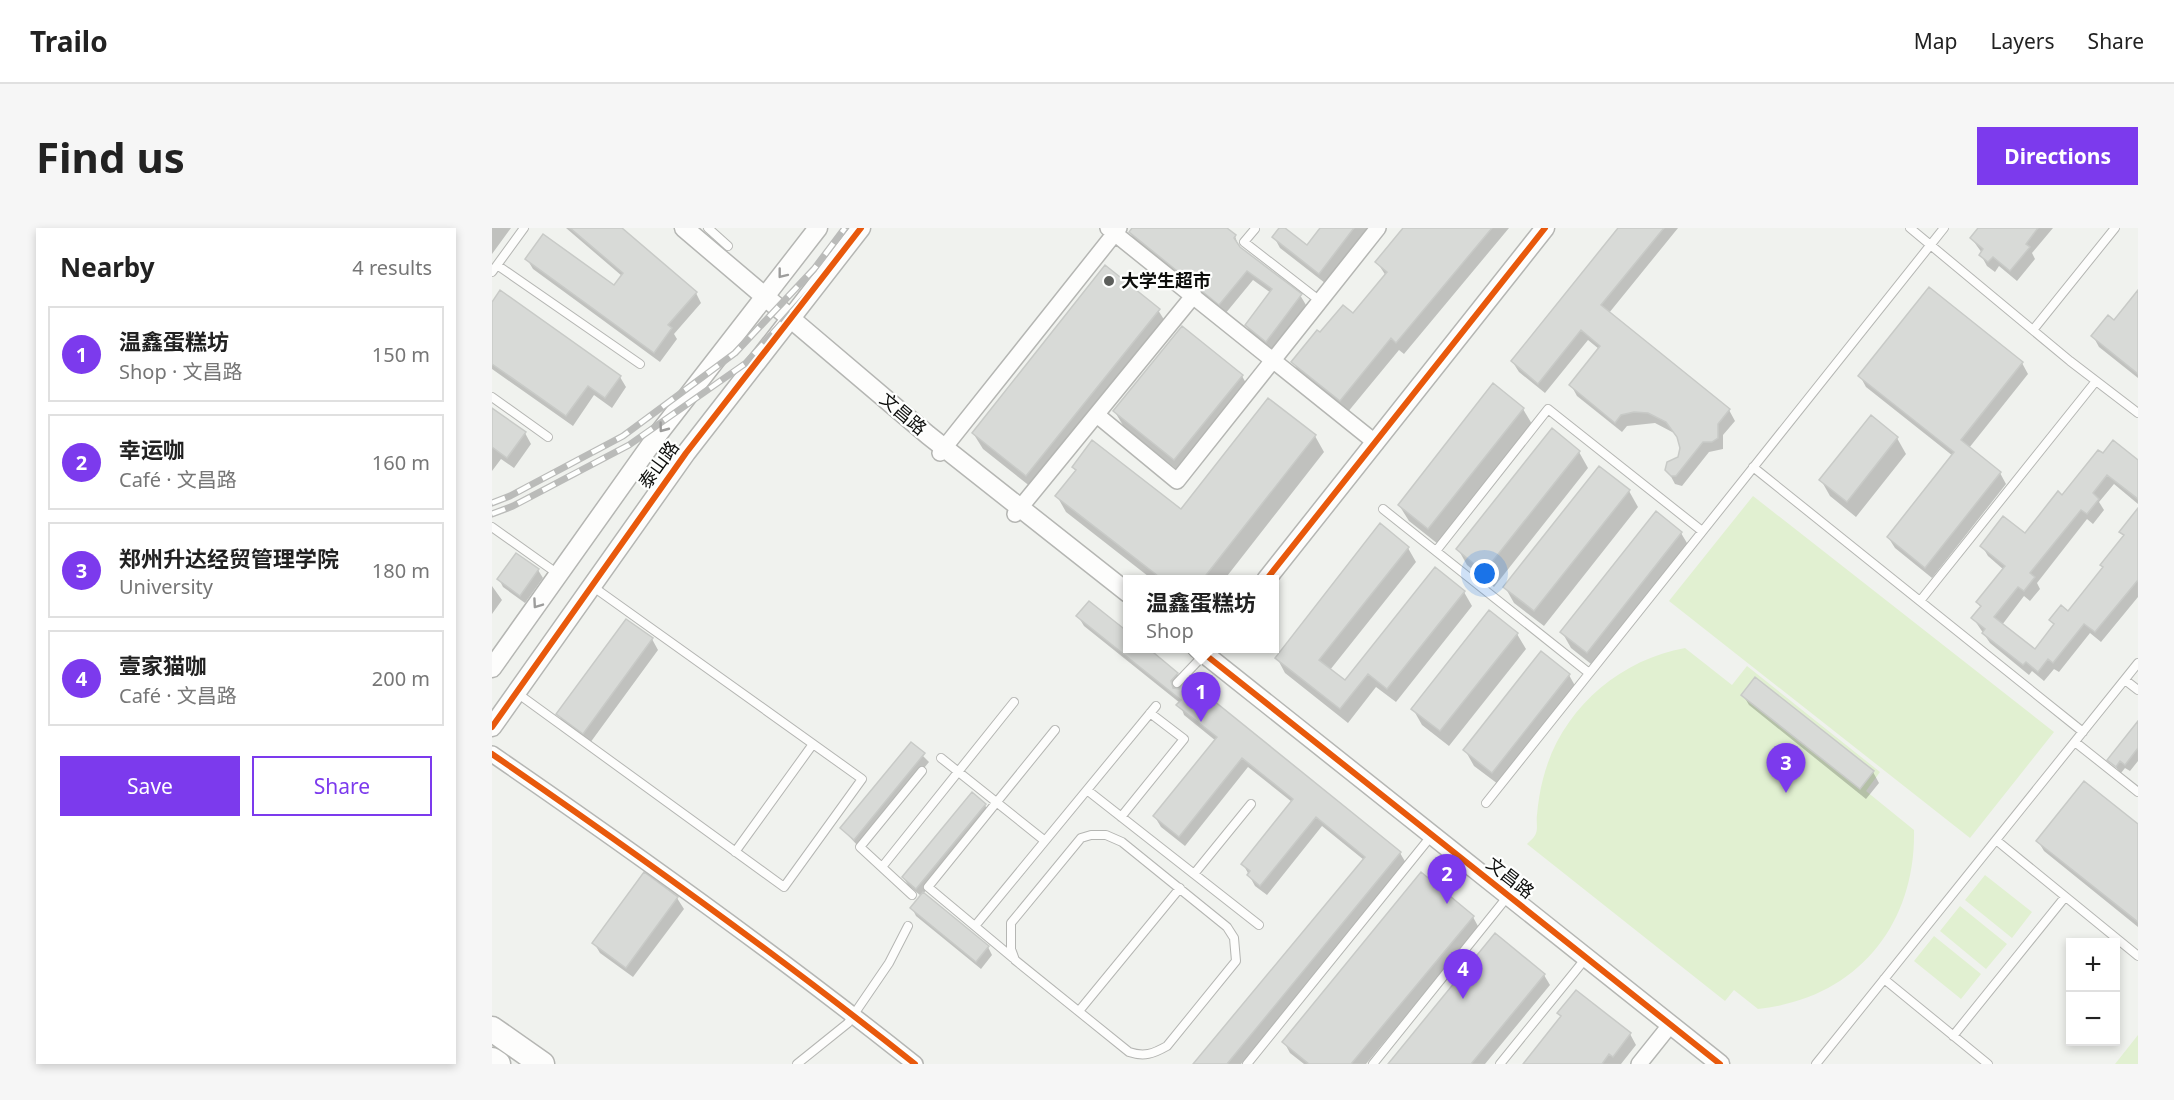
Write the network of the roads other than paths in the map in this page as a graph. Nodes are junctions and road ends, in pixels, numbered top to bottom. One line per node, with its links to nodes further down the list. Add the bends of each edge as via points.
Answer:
1 (524, 228): 15 (lane)
2 (684, 228): 17 (street, 文昌路)
3 (708, 228): 14 (lane)
4 (818, 228): 17 (street, 泰山路, one-way to 17)
5 (861, 228): 19 (street, 泰山路)
6 (1255, 228): 18 (lane, via 1244,242)
7 (1378, 228): 18 (street)
8 (1545, 228): 28 (street)
9 (1910, 228): 13 (lane)
10 (1944, 228): 13 (lane)
11 (2115, 228): 20 (lane)
12 (1114, 230): 16 (street); 29 (street)
13 (1930, 245): 20 (lane); 30 (lane)
14 (728, 246)
15 (495, 268): 22 (lane)
16 (1194, 295): 21 (street); 26 (street)
17 (765, 297): 19 (street, 文昌路); 36 (street, 泰山路, one-way to 36, via 659,433)
18 (1320, 301): 21 (street)
19 (790, 318): 29 (street, 文昌路); 38 (street, 泰山路, via 686,453)
20 (2033, 330): 23 (lane)
21 (1273, 360): 26 (street, via 1177,481); 28 (street)
22 (640, 364)
23 (2096, 381): 25 (lane); 40 (lane)
24 (492, 397): 27 (lane)
25 (2138, 413)
26 (1096, 415): 32 (street)
27 (548, 437)
28 (1376, 443): 37 (street)
29 (942, 451): 32 (street, 文昌路)
30 (1754, 467): 34 (lane); 40 (lane)
31 (1383, 509): 35 (lane)
32 (1018, 511): 39 (street, 文昌路)
33 (492, 527): 36 (lane)
34 (1702, 531): 35 (lane, via 1548,409); 44 (lane)
35 (1436, 550): 44 (lane)
36 (558, 574): 42 (street, 泰山路, one-way to 42)
37 (1269, 575)
38 (592, 586): 48 (street, 泰山路); 56 (lane)
39 (1123, 589)
40 (1920, 601): 54 (lane)
41 (1203, 653): 46 (lane); 67 (street, 文昌路)
42 (494, 661)
43 (2138, 663): 45 (lane)
44 (1589, 673): 64 (lane)
45 (2125, 680): 47 (lane); 54 (lane)
46 (1177, 683)
47 (2138, 690)
48 (516, 692): 52 (street, 泰山路); 70 (lane)
49 (1014, 702): 60 (lane)
50 (1156, 706): 51 (lane)
51 (1150, 713): 61 (lane); 66 (lane, via 1184,739)
52 (492, 727)
53 (1055, 730): 63 (lane)
54 (2082, 732): 55 (lane)
55 (2075, 742): 62 (lane); 68 (lane)
56 (813, 744): 70 (lane); 70 (lane, via 862,779 784,887)
57 (492, 754): 85 (street, via 666,876)
58 (941, 758): 60 (lane)
59 (922, 771): 71 (lane, via 860,847)
60 (959, 772): 63 (lane); 71 (lane)
61 (1087, 790): 66 (lane); 69 (lane)
62 (2138, 792)
63 (996, 802): 69 (lane); 79 (lane, via 927,887)
64 (1486, 803)
65 (1251, 804): 72 (lane)
66 (1121, 817): 72 (lane)
67 (1432, 835): 75 (street, 文昌路); 94 (lane)
68 (1996, 840): 76 (lane); 83 (lane)
69 (1045, 841): 79 (lane)
70 (735, 852)
71 (882, 867): 74 (lane)
72 (1194, 874): 77 (lane)
73 (1180, 888): 82 (lane, via 1122,842 1106,835 1081,838 1011,922); 84 (lane); 84 (lane, via 1227,927 1234,938 1236,961 1174,1038 1167,1046 1141,1056 1129,1052)
74 (912, 895)
75 (1508, 896): 81 (street, 文昌路); 95 (lane)
76 (2066, 897): 80 (lane); 88 (lane)
77 (1259, 925)
78 (908, 926): 85 (lane, via 889,963)
79 (975, 926): 82 (lane)
80 (2138, 956)
81 (1586, 957): 86 (street, 文昌路); 96 (lane)
82 (1015, 960): 84 (lane)
83 (1884, 980): 88 (lane); 99 (lane)
84 (1079, 1011)
85 (853, 1015): 92 (lane); 93 (street)
86 (1671, 1024): 97 (street); 98 (street, 文昌路)
87 (493, 1033): 91 (highway)
88 (1953, 1036): 100 (lane)
89 (492, 1060): 90 (highway)
90 (498, 1064)
91 (542, 1064)
92 (797, 1064)
93 (915, 1064)
94 (1248, 1064)
95 (1373, 1064)
96 (1500, 1064)
97 (1640, 1064)
98 (1720, 1064)
99 (1816, 1064)
100 (1988, 1064)

